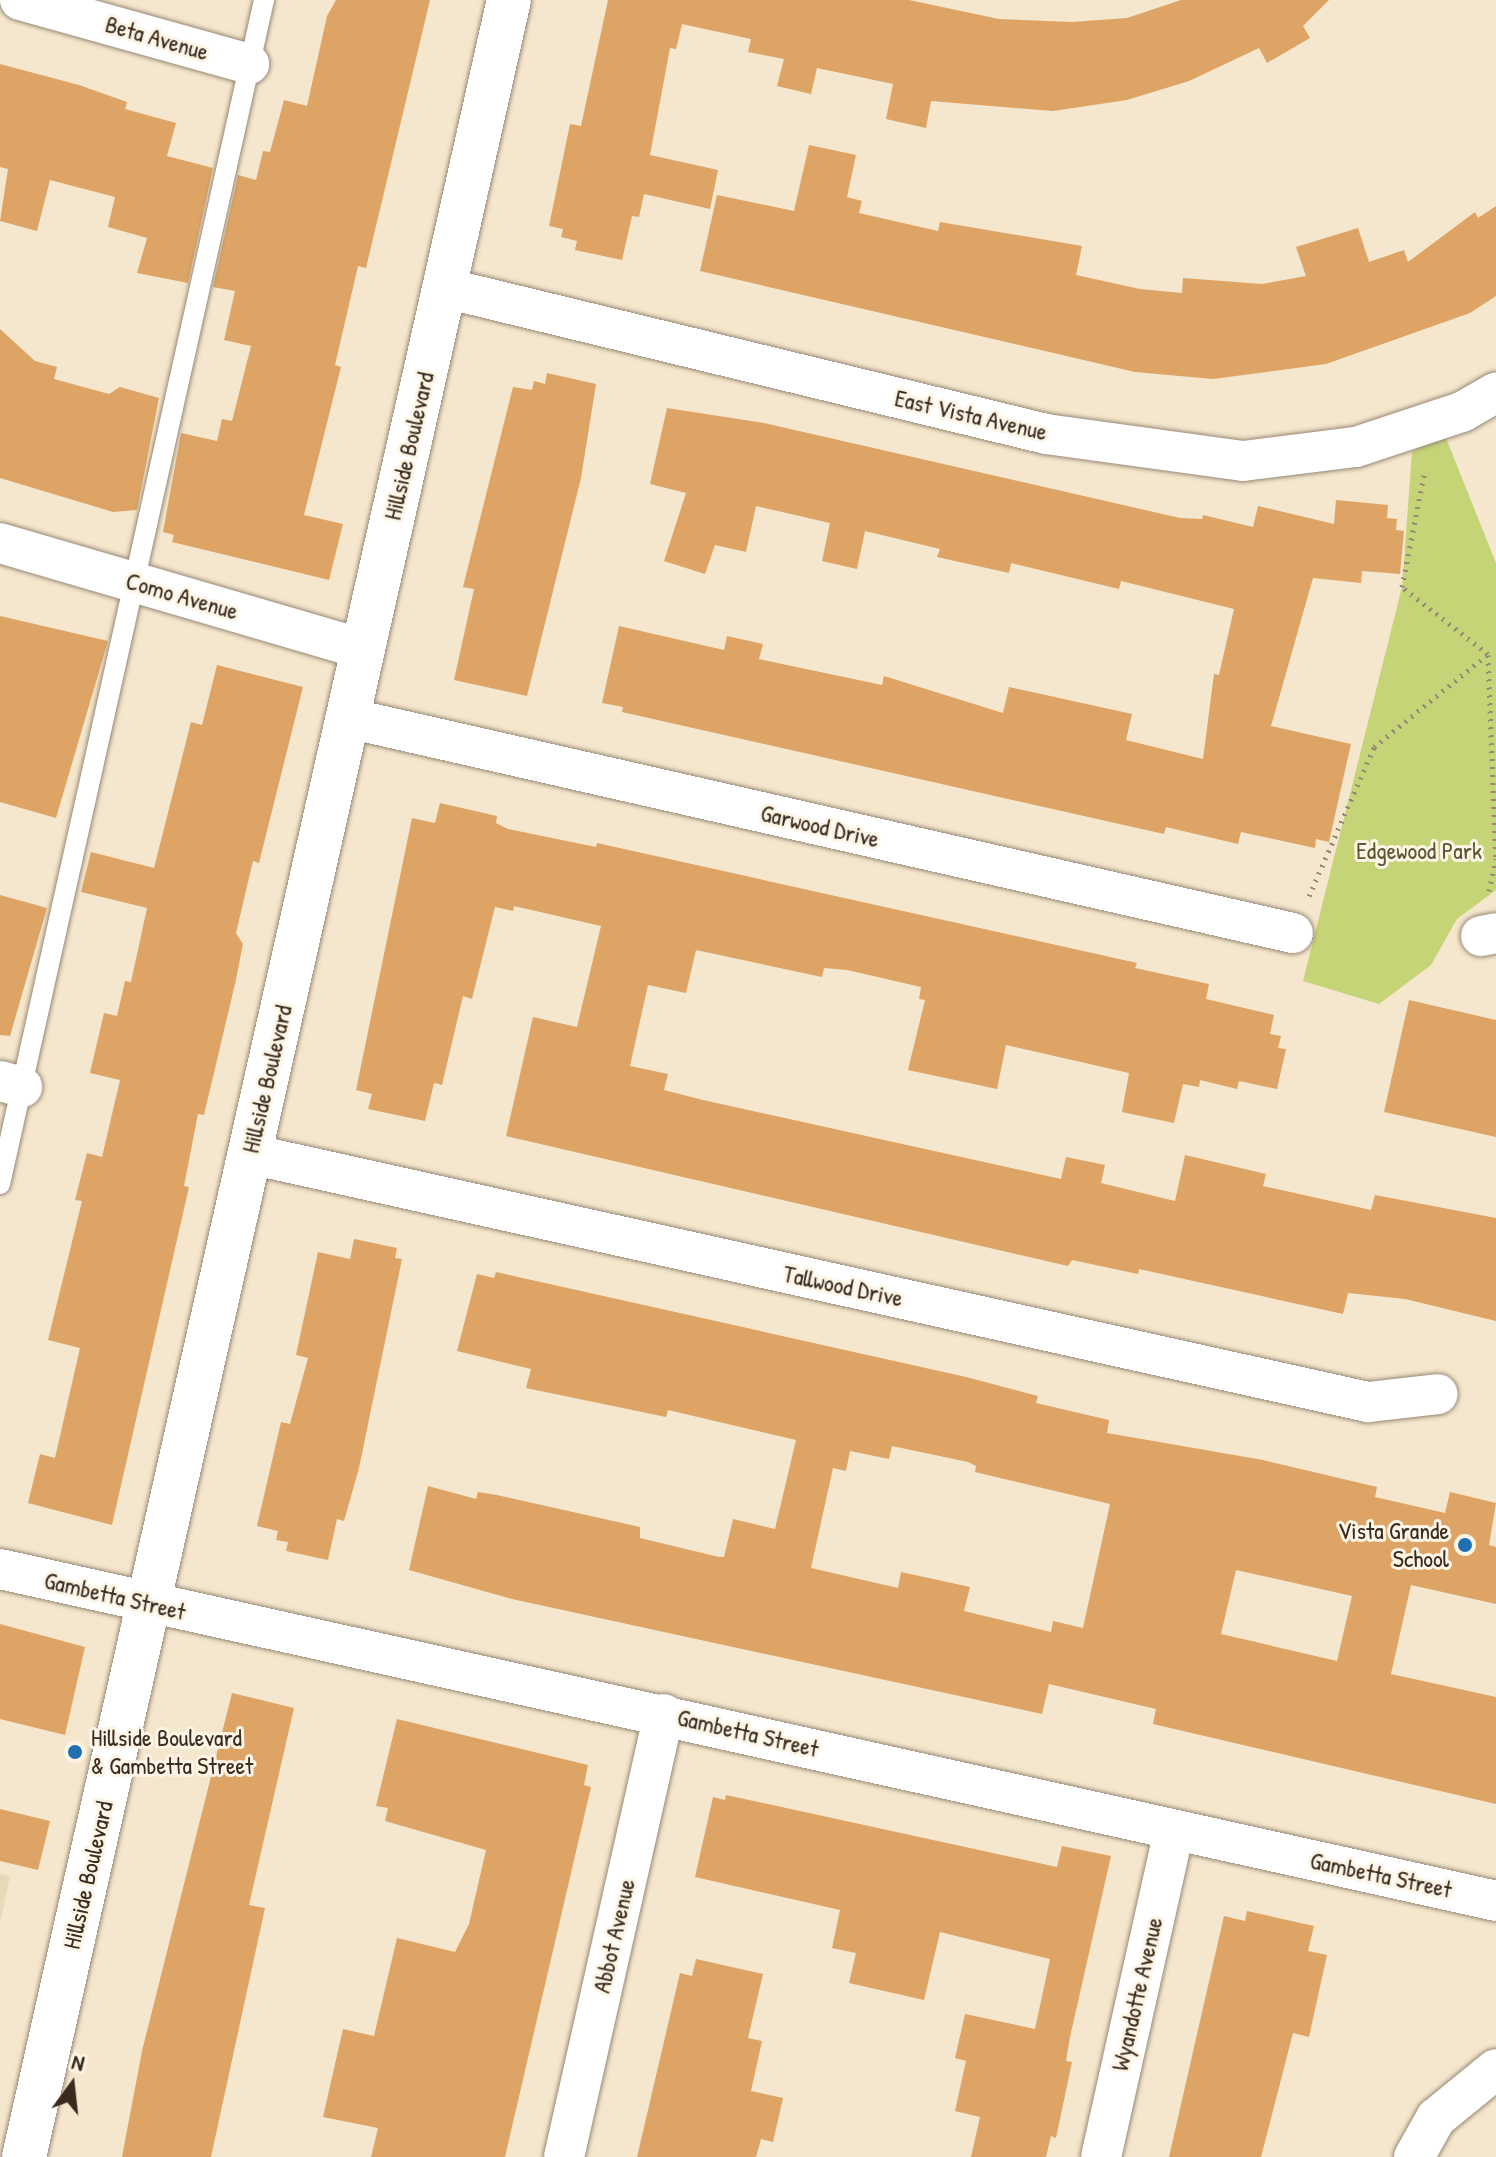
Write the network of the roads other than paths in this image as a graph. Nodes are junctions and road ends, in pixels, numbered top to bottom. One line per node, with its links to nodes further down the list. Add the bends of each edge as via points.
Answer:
1 (20, 0): 4 (street, Beta Avenue)
2 (264, 0): 4 (lane)
3 (509, 0): 5 (main road, Hillside Boulevard)
4 (249, 64): 8 (lane)
5 (445, 288): 6 (street, East Vista Avenue, via 1046,434 1243,461 1356,447); 9 (main road, Hillside Boulevard)
6 (1496, 392)
7 (0, 543): 8 (street, Como Avenue)
8 (134, 582): 9 (street, Como Avenue); 12 (lane)
9 (363, 649): 10 (main road, Hillside Boulevard)
10 (348, 718): 11 (street, Garwood Drive); 13 (main road, Hillside Boulevard)
11 (1293, 933)
12 (11, 1084): 14 (lane)
13 (250, 1154): 15 (street, Tallwood Drive, via 1368,1402); 17 (main road, Hillside Boulevard)
14 (0, 1184)
15 (1438, 1394)
16 (0, 1569): 17 (street, Gambetta Street)
17 (149, 1604): 18 (street, Gambetta Street); 22 (main road, Hillside Boulevard)
18 (664, 1714): 19 (street, Gambetta Street); 23 (street, Abbot Avenue)
19 (1174, 1830): 20 (street, Gambetta Street); 24 (street, Wyandotte Avenue)
20 (1496, 1901)
21 (1496, 2069): 25 (street, via 1436,2118)
22 (24, 2157)
23 (564, 2157)
24 (1101, 2157)
25 (1414, 2157)

